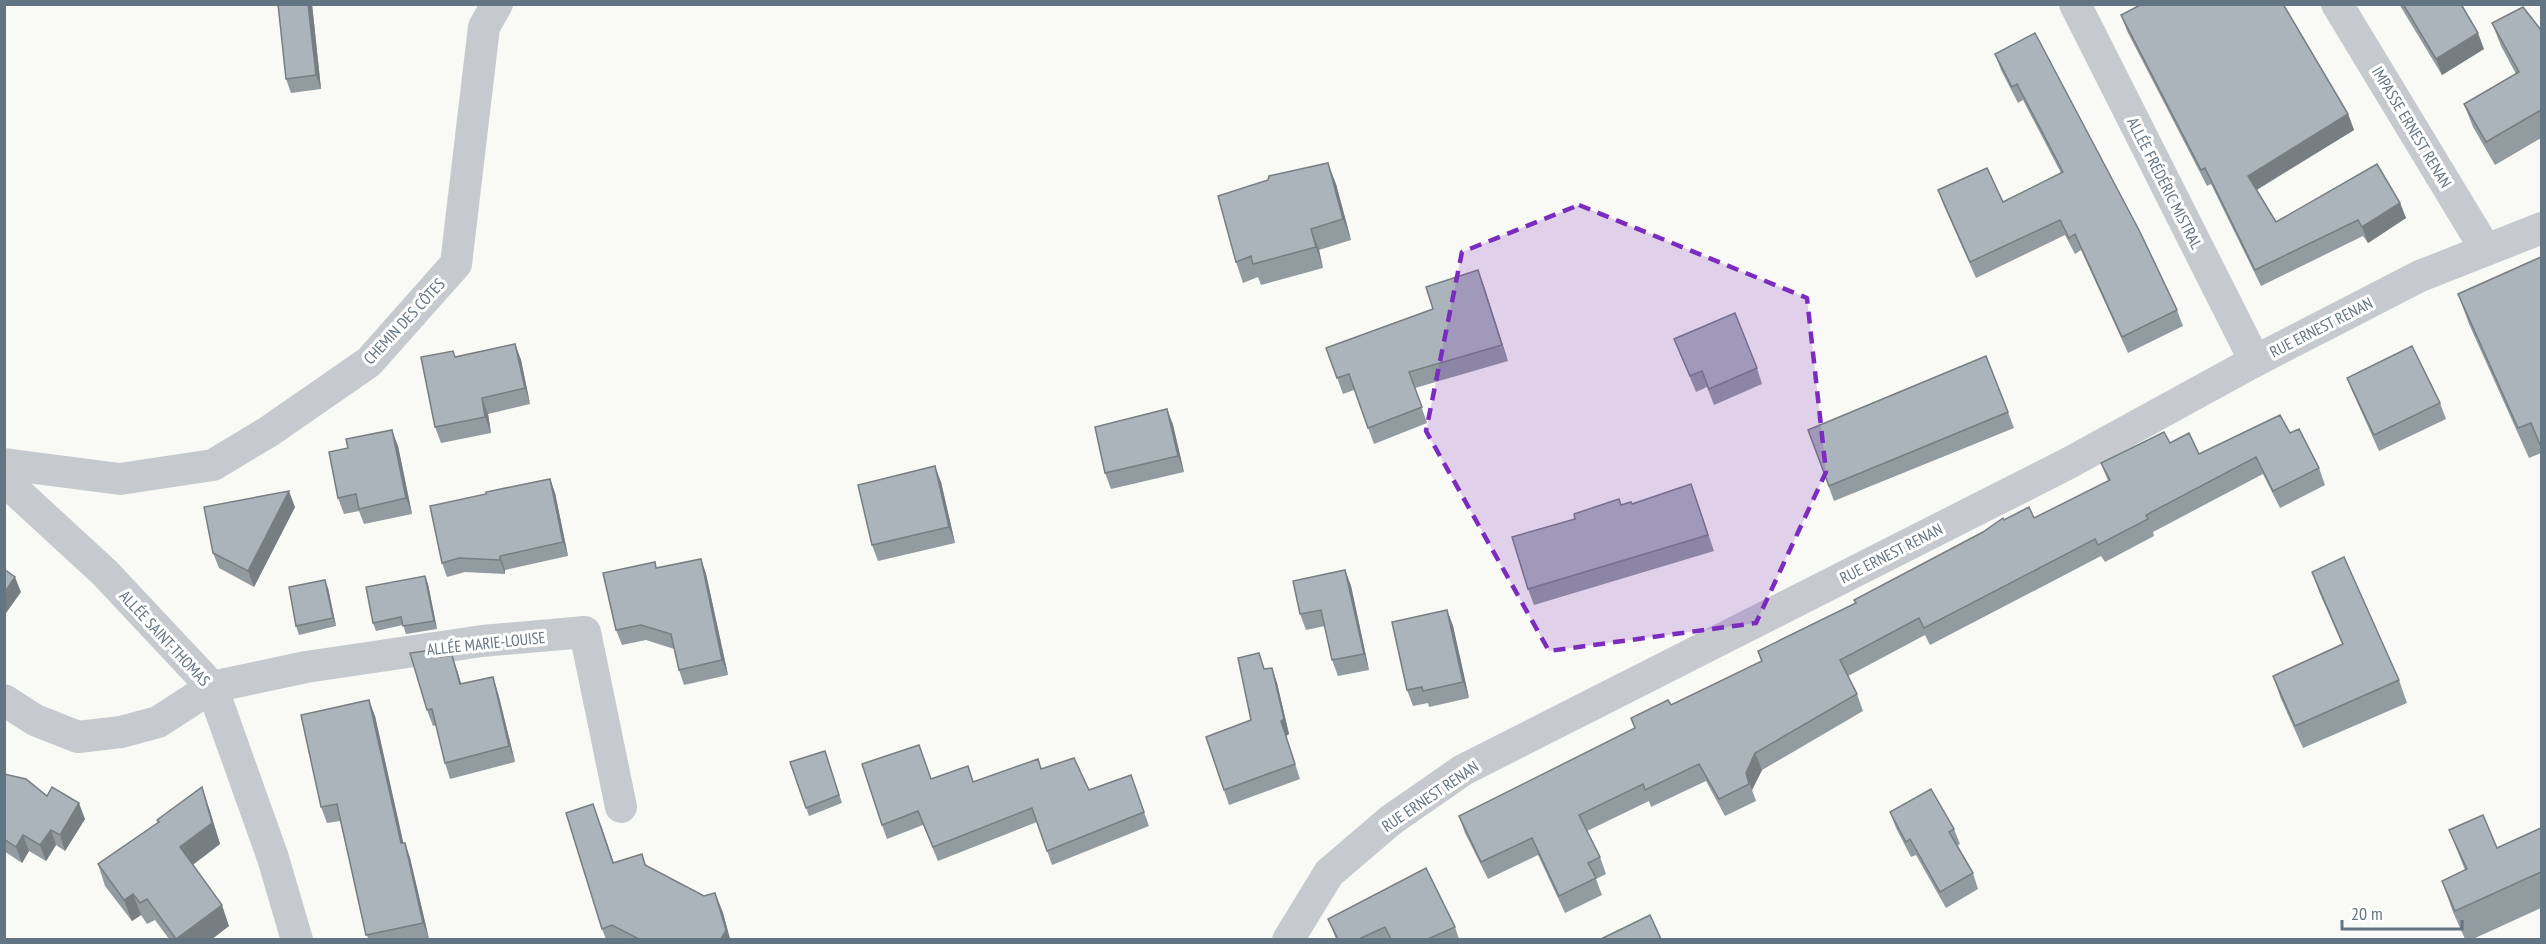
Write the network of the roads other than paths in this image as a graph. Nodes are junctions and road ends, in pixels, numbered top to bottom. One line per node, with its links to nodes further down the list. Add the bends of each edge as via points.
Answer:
1 (497, 4): 7 (street, CHEMIN DES CÔTES, via 484,27 456,264 369,362 213,465 120,479)
2 (2075, 4): 6 (street, ALLÉE FRÉDÉRIC MISTRAL)
3 (2337, 4): 5 (street, IMPASSE ERNEST RENAN)
4 (2541, 228): 5 (street, RUE ERNEST RENAN)
5 (2486, 250): 6 (street, RUE ERNEST RENAN, via 2420,276)
6 (2255, 361): 13 (street, RUE ERNEST RENAN, via 2067,464 1463,770 1391,820 1329,873)
7 (4, 464)
8 (4, 480): 9 (street, ALLÉE SAINT-THOMAS, via 105,573)
9 (212, 687): 10 (street, via 158,722 121,732 78,737 36,720); 11 (street, ALLÉE MARIE-LOUISE, via 317,665 482,641 585,632); 12 (street, ALLÉE SAINT-THOMAS, via 273,858)
10 (4, 700)
11 (621, 807)
12 (297, 939)
13 (1288, 939)

